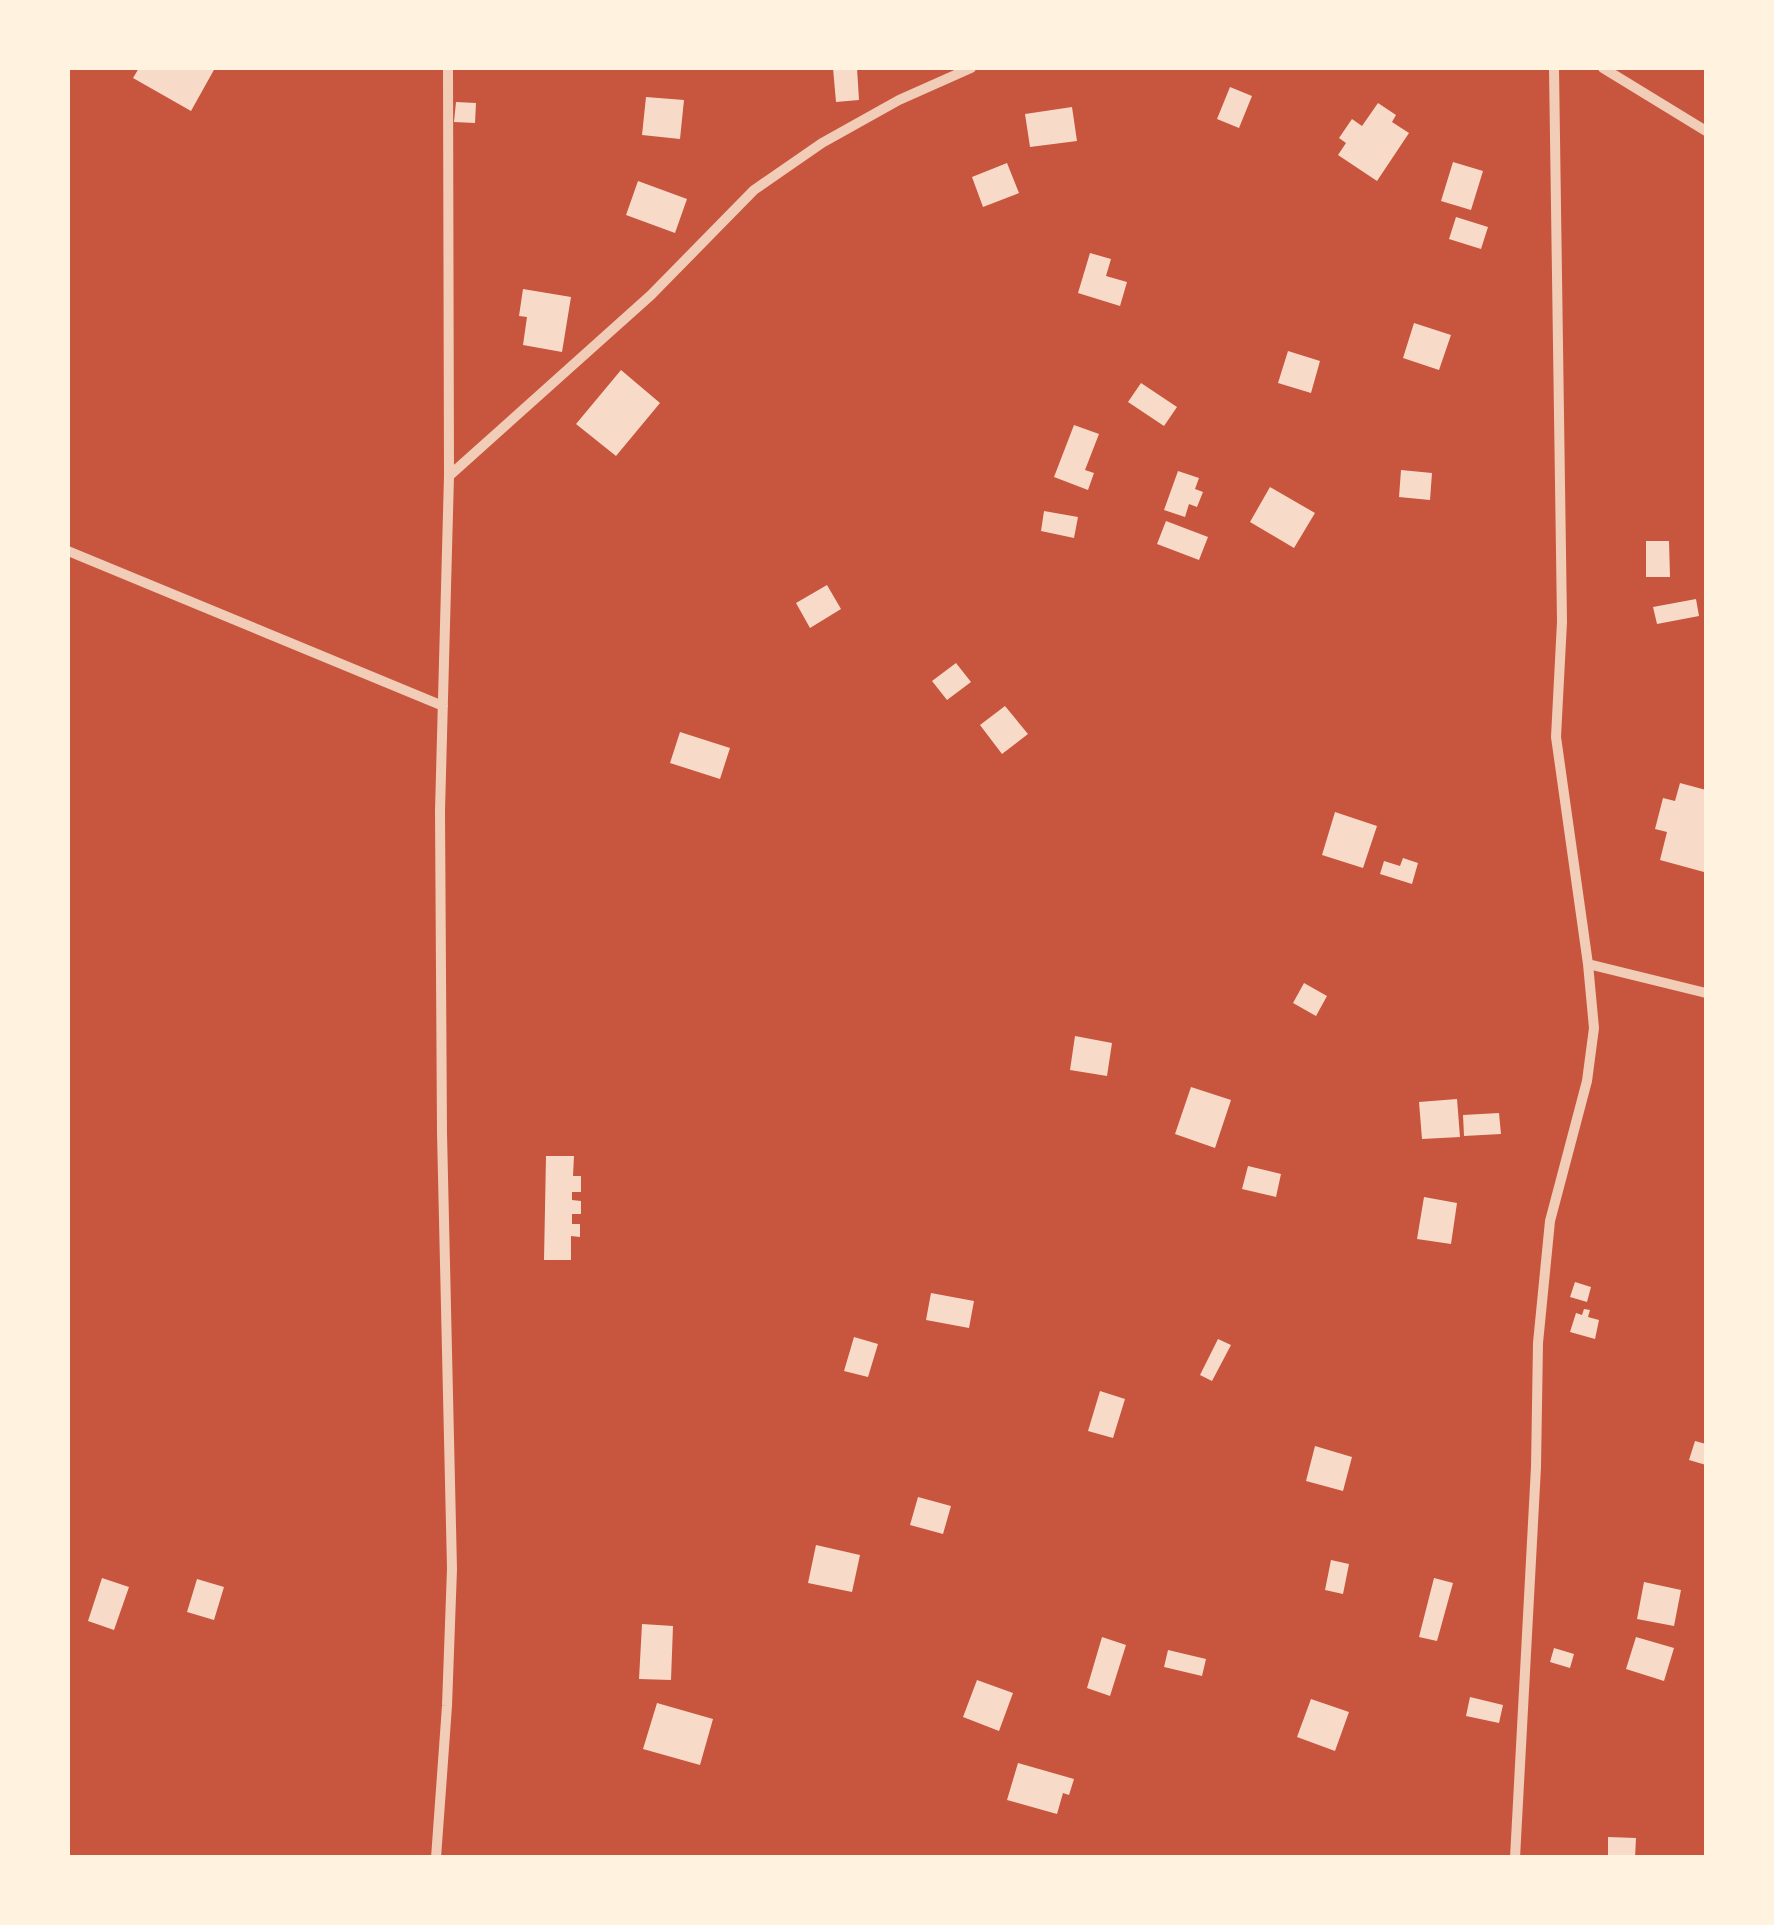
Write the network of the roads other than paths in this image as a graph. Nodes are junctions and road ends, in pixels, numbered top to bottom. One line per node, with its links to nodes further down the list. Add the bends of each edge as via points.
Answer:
1 (448, 68): 6 (street)
2 (971, 68): 6 (street, via 837,134 754,190 651,296)
3 (1554, 68): 9 (street, via 1562,622 1556,737)
4 (1603, 68): 5 (street)
5 (1706, 131)
6 (449, 476): 8 (street)
7 (68, 551): 8 (street)
8 (443, 706): 11 (street, via 442,1133 452,1569)
9 (1588, 964): 10 (street); 12 (street, via 1594,1028 1588,1081 1550,1220 1538,1343)
10 (1706, 994)
11 (436, 1858)
12 (1515, 1858)

